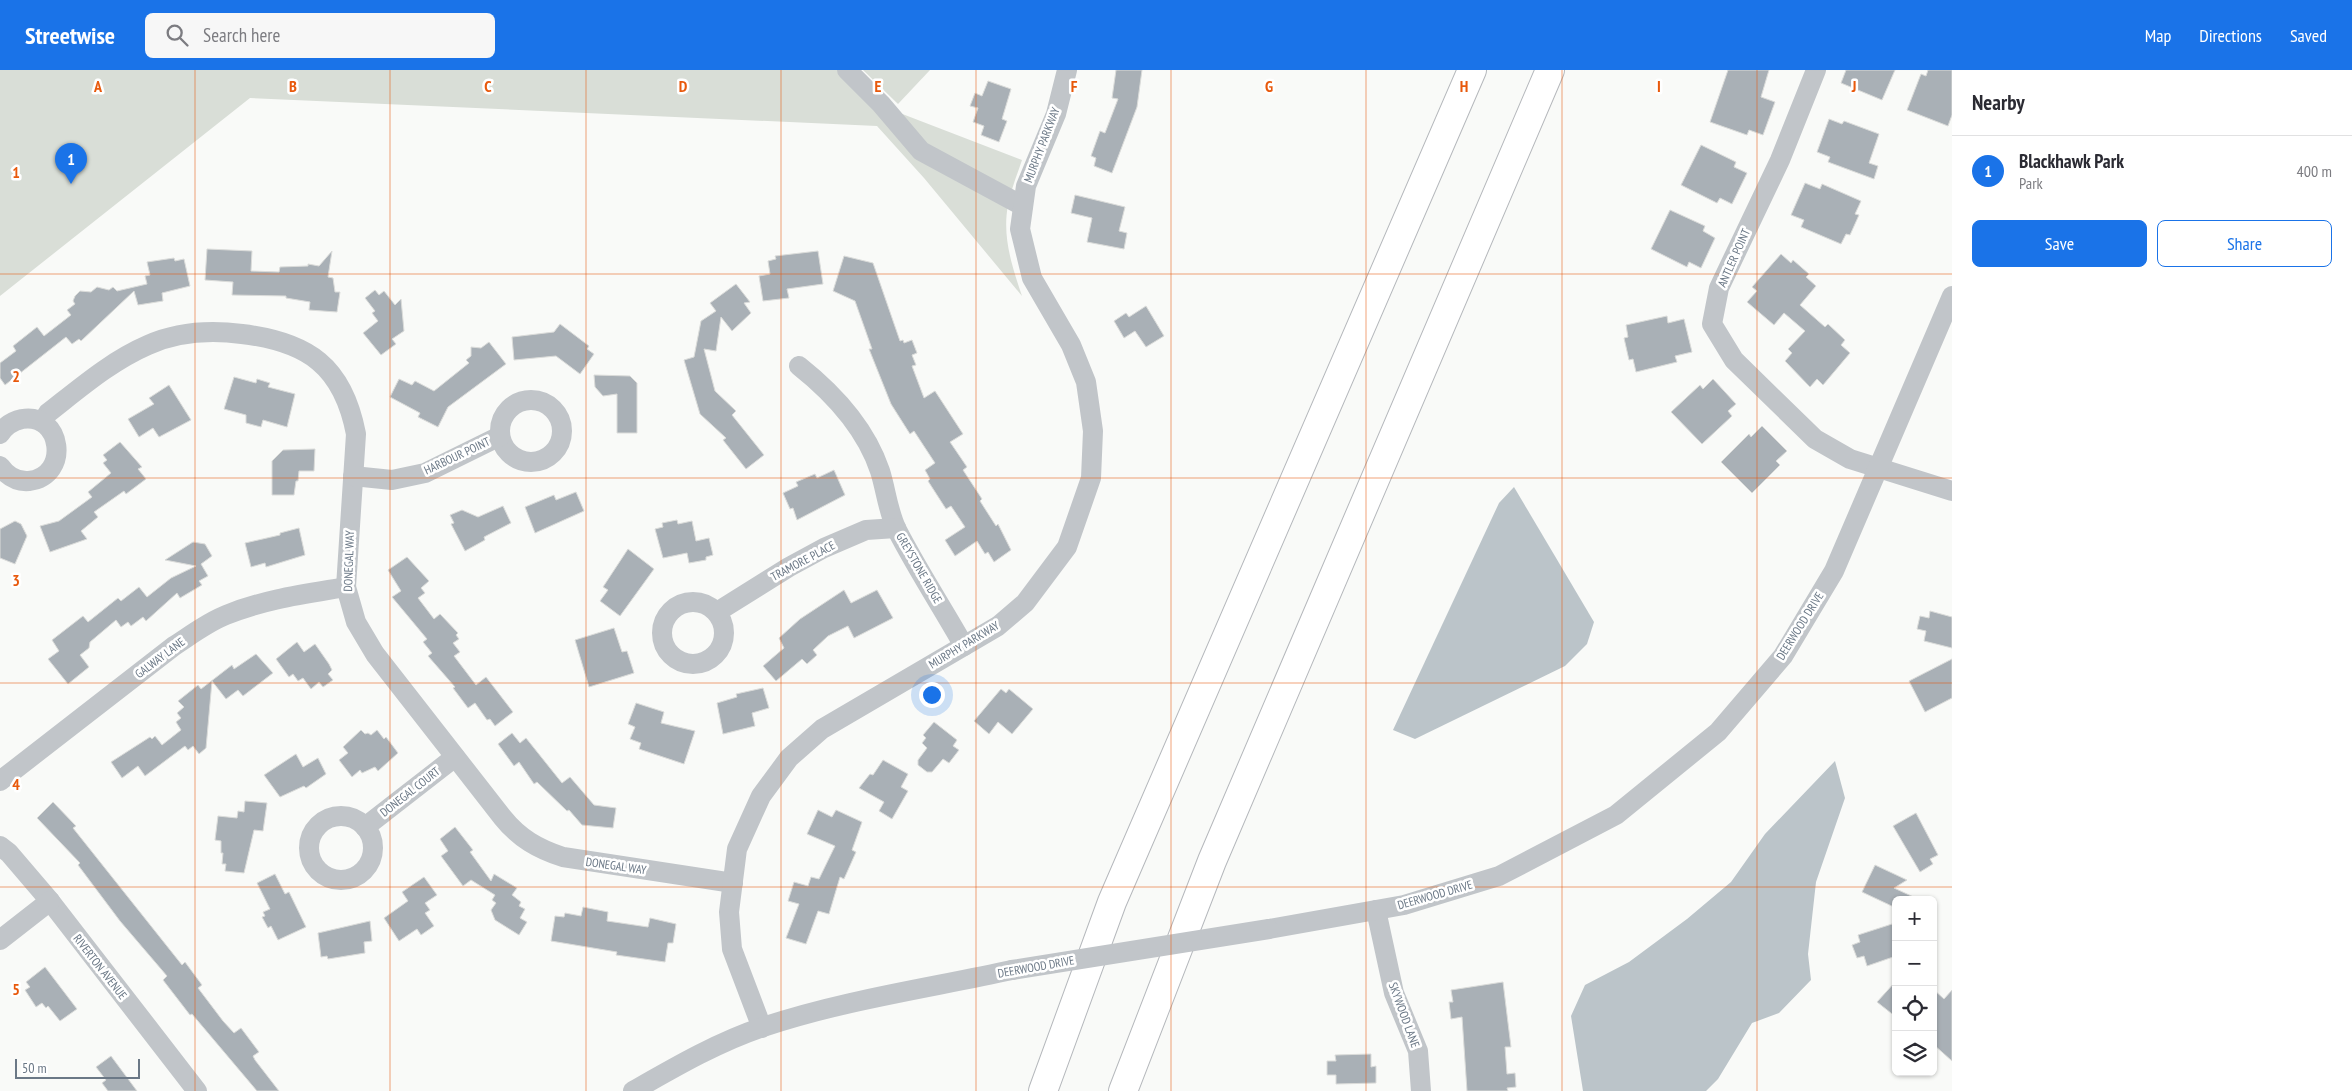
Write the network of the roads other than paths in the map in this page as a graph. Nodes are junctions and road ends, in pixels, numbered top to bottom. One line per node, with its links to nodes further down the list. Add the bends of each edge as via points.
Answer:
1 (847, 70): 6 (street, via 921,151)
2 (1067, 70): 6 (street, MURPHY PARKWAY, via 1056,114 1026,186)
3 (1472, 70): 31 (highway, via 1112,902)
4 (1550, 70): 32 (highway, via 1212,861)
5 (1816, 70): 13 (street, ANTLER POINT, via 1780,160 1719,288 1712,324 1734,360 1815,439 1850,459)
6 (1023, 206): 19 (street, MURPHY PARKWAY, via 1020,228 1032,278 1071,345 1086,382 1093,431 1091,478 1067,548 1025,603 998,626)
7 (1952, 296): 13 (street, DEERWOOD DRIVE)
8 (799, 366): 16 (street, GREYSTONE RIDGE, via 823,385 868,444 880,470)
9 (42, 422): 10 (street, via 16,420); 12 (street, via 57,444 58,453 51,470 45,476 28,481 10,477); 14 (street, DONEGAL WAY, via 48,413 117,360 150,344 184,334 220,332 272,338 310,354 342,389 351,408 356,434)
10 (0, 434)
11 (500, 436): 14 (street, HARBOUR POINT, via 425,473 392,480)
12 (0, 466)
13 (1878, 467): 15 (street, ANTLER POINT); 26 (street, DEERWOOD DRIVE, via 1834,571 1782,656 1718,732 1616,815 1499,876 1404,905)
14 (354, 476): 17 (street, DONEGAL WAY)
15 (1952, 491)
16 (896, 528): 18 (street, TRAMORE PLACE, via 866,530 824,548 789,566); 19 (street, GREYSTONE RIDGE)
17 (346, 588): 20 (street, DONEGAL WAY, via 365,639); 21 (street, GALWAY LANE, via 267,601 225,615 199,629)
18 (717, 612)
19 (964, 646): 24 (street, MURPHY PARKWAY, via 822,729 789,758 761,796 737,849)
20 (455, 757): 22 (street, DONEGAL COURT); 24 (street, DONEGAL WAY, via 509,826 543,850 572,859)
21 (0, 781)
22 (365, 827)
23 (0, 846): 25 (street, RIVERTON AVENUE)
24 (733, 883): 28 (street, MURPHY PARKWAY, via 729,912 732,950)
25 (50, 901): 27 (street); 29 (street, RIVERTON AVENUE)
26 (1376, 910): 28 (street, DEERWOOD DRIVE, bridge, via 1012,970 833,1008); 33 (street, SKYWOOD LANE, via 1394,994 1418,1051)
27 (0, 940)
28 (762, 1028): 30 (street, DEERWOOD DRIVE, via 690,1059)
29 (197, 1091)
30 (634, 1091)
31 (1043, 1091)
32 (1123, 1091)
33 (1421, 1091)

